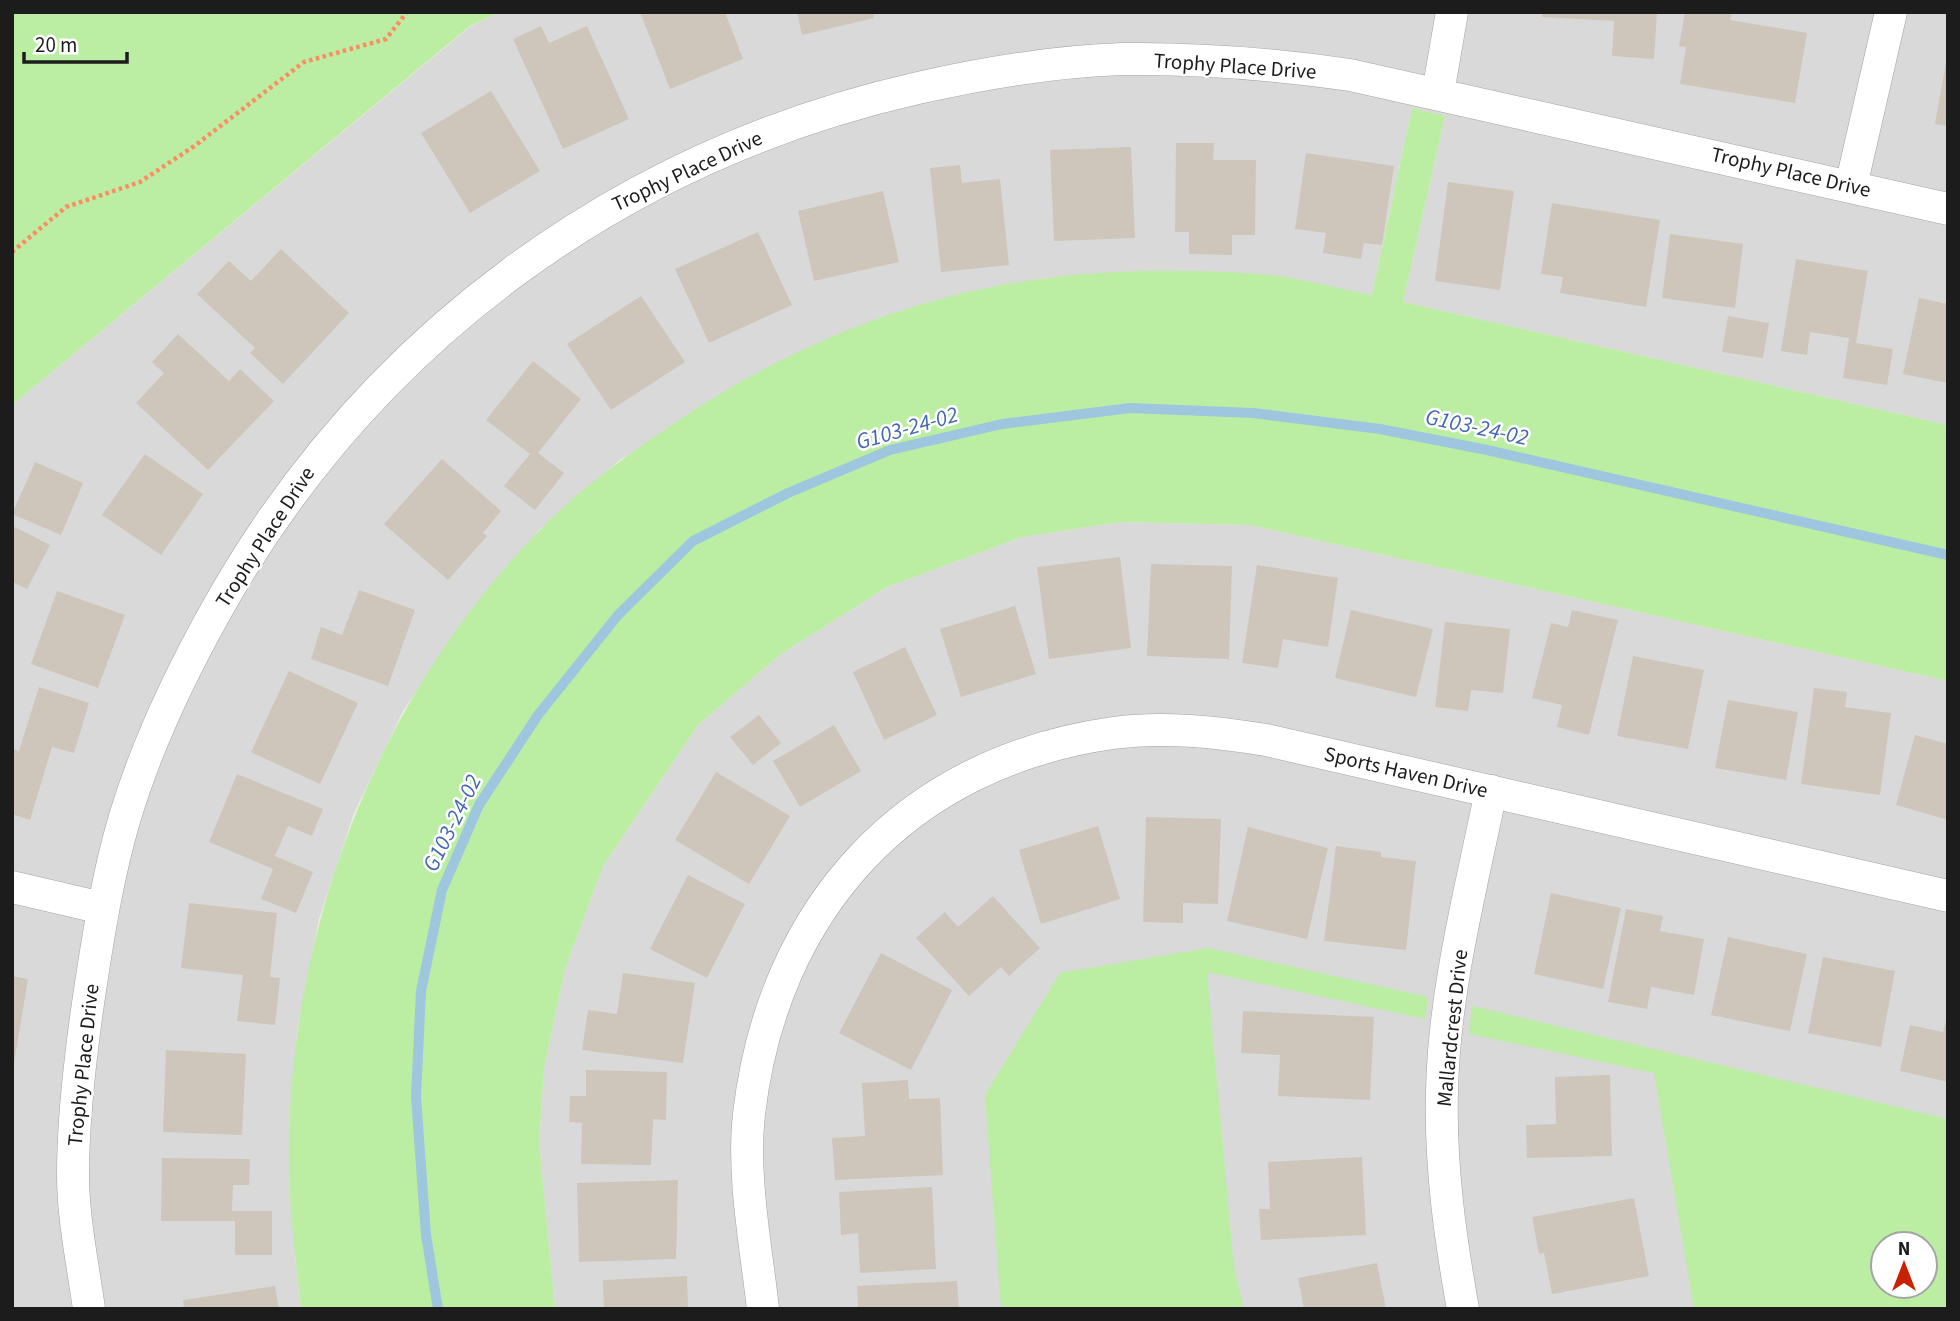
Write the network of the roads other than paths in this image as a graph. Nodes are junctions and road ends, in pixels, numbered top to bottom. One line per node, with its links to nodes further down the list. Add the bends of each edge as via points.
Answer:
1 (1452, 12): 3 (street)
2 (1891, 12): 4 (street)
3 (1438, 93): 4 (street, Trophy Place Drive); 9 (street, Trophy Place Drive, via 1274,64 1119,59 1037,66 891,94 811,117 651,183 585,222 480,295 357,413 303,475 245,559 161,719 126,815)
4 (1851, 186): 5 (street, Trophy Place Drive)
5 (1948, 209)
6 (1490, 791): 8 (street, Sports Haven Drive); 11 (street, Sports Haven Drive, via 1241,736 1166,731 1115,733 1058,743 959,781 918,808 881,837 843,877 795,954 774,1002 749,1116 749,1186); 12 (street, Mallardcrest Drive, via 1449,1017 1442,1090 1443,1168)
7 (12, 887): 9 (street)
8 (1948, 896)
9 (102, 908): 10 (street, Trophy Place Drive, via 81,1050 73,1178)
10 (89, 1309)
11 (764, 1309)
12 (1463, 1309)

